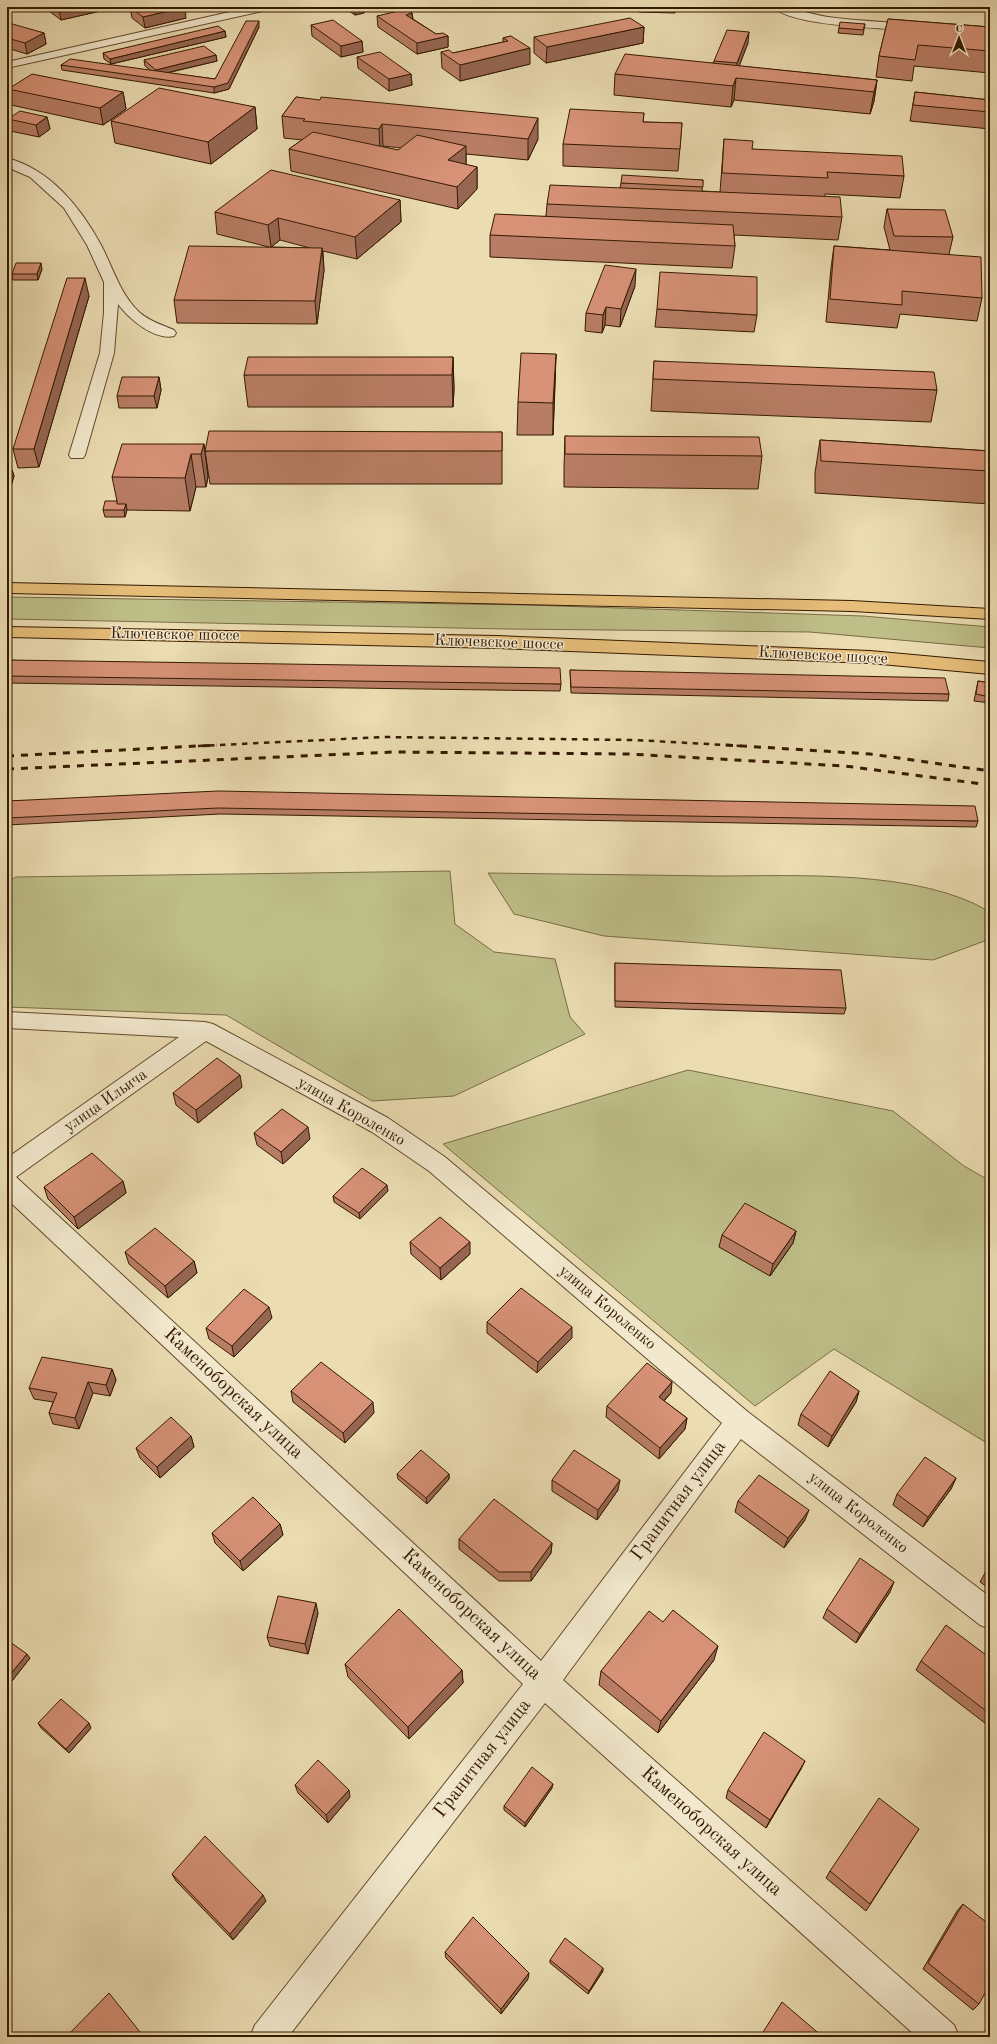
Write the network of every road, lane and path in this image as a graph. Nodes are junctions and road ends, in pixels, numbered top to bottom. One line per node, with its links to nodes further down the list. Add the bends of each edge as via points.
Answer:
1 (267, 7): 4 (street)
2 (779, 7): 3 (street, via 788,12 834,20)
3 (928, 29)
4 (7, 65)
5 (7, 162): 6 (street, via 35,174 69,206 94,245)
6 (111, 282): 7 (street, via 127,309 146,325); 8 (street, via 107,353)
7 (170, 333)
8 (77, 455)
9 (7, 588): 10 (main road, via 852,606)
10 (990, 614)
11 (7, 632): 12 (main road, Ключевское шоссе, via 498,642 870,657)
12 (990, 668)
13 (7, 1020): 14 (street)
14 (205, 1030): 15 (street, улица Ильича); 17 (street, улица Короленко, via 380,1125 437,1164)
15 (7, 1171)
16 (7, 1184): 19 (street, Каменоборская улица)
17 (739, 1421): 18 (street, улица Короленко); 19 (street, Гранитная улица)
18 (990, 1615)
19 (543, 1682): 20 (street, Гранитная улица); 21 (street, Каменоборская улица)
20 (267, 2037)
21 (942, 2037)

